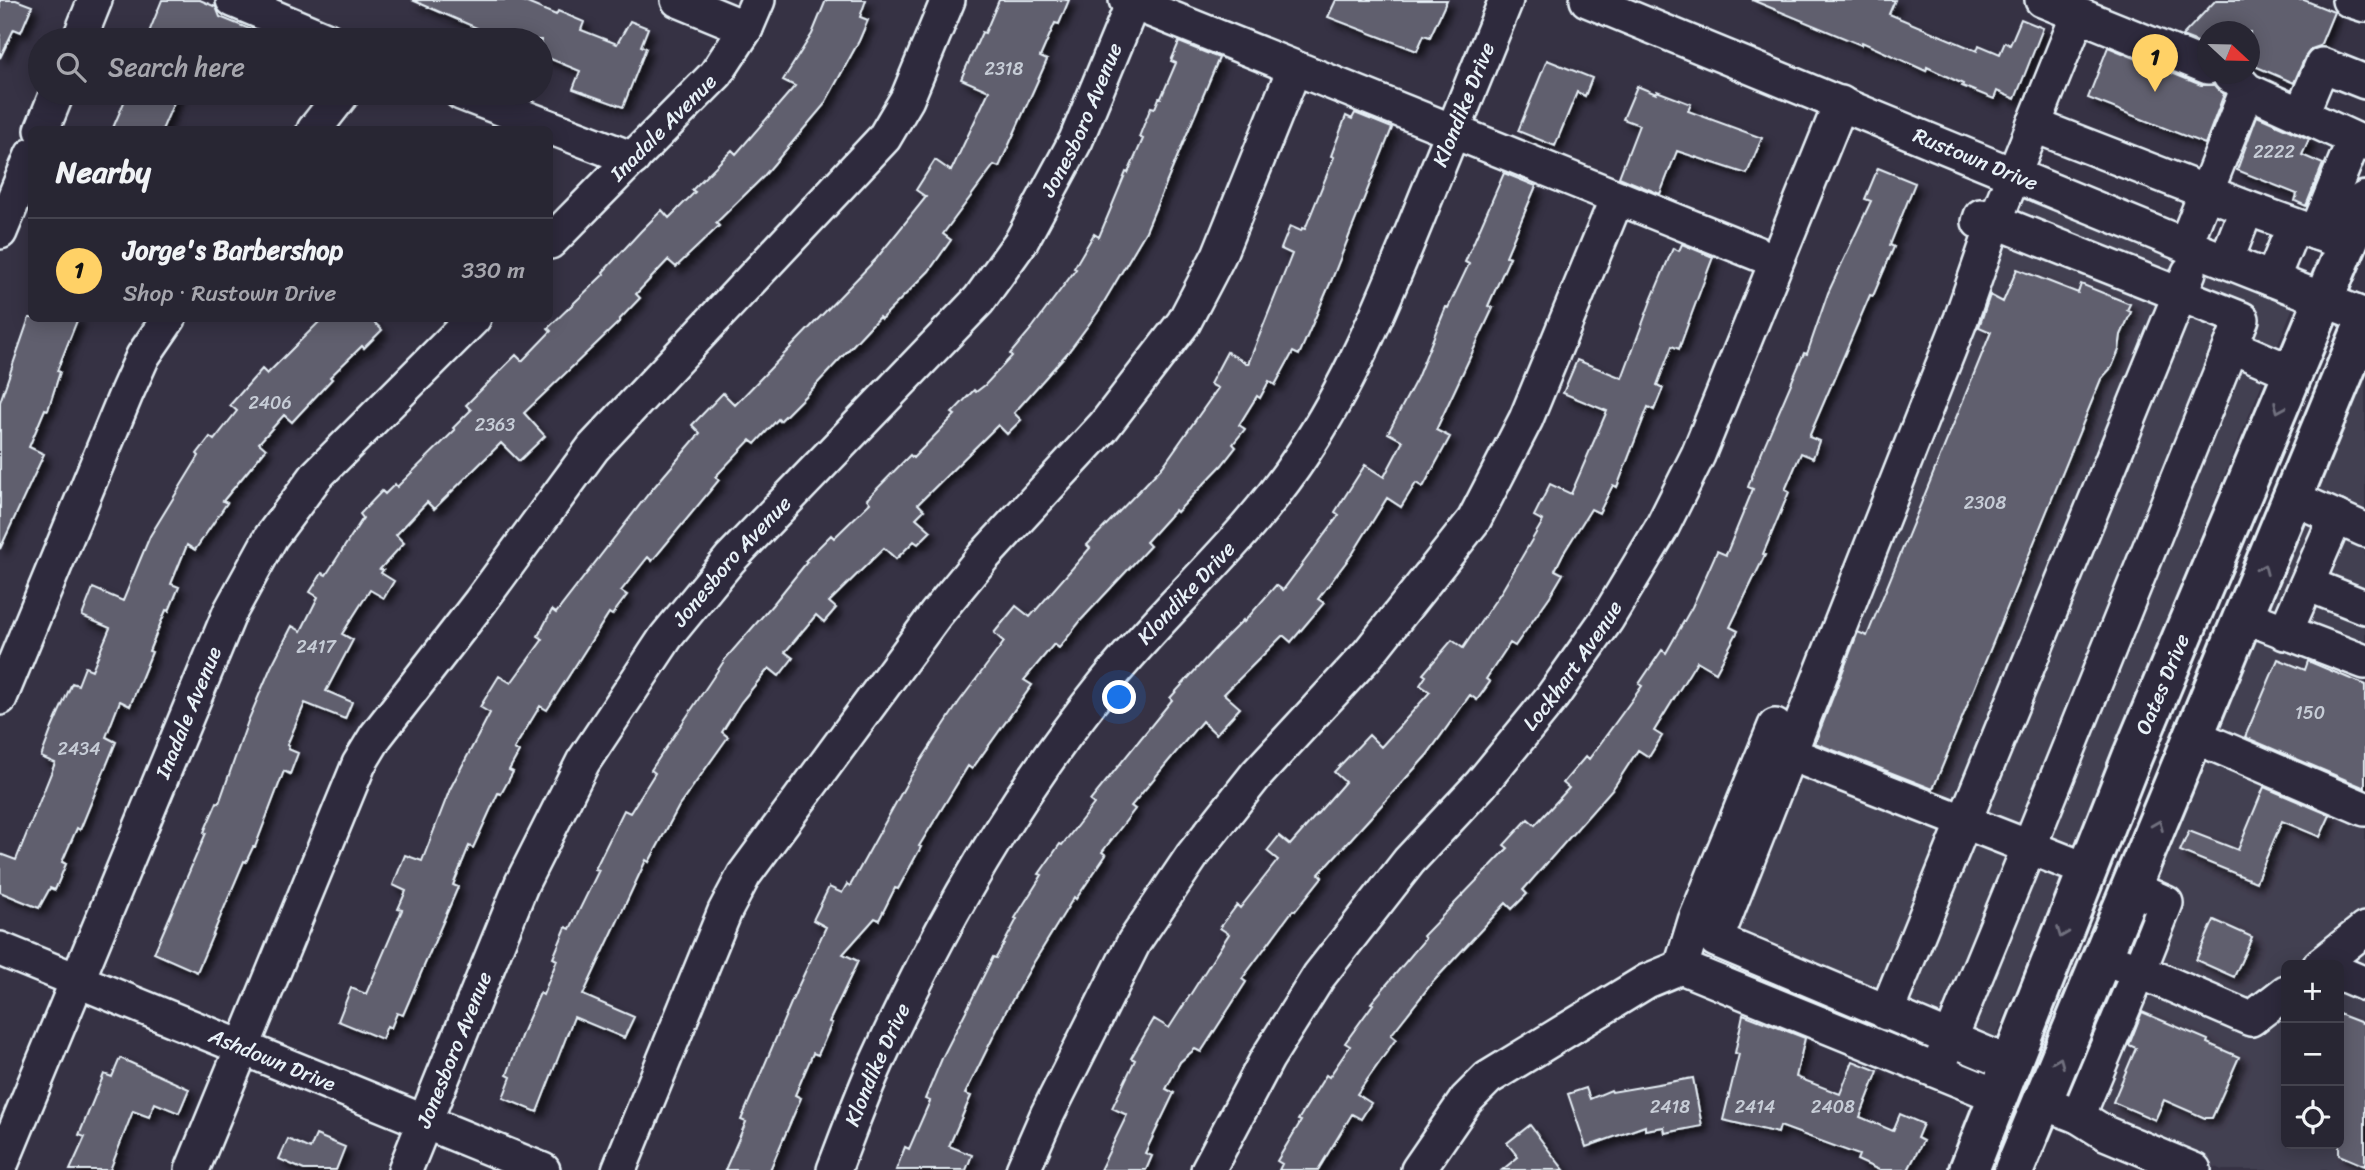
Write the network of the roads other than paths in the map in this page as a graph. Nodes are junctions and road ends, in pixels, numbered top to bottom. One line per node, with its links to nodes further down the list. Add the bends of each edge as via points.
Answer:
1 (95, 0): 11 (street)
2 (233, 0): 12 (street)
3 (678, 0): 9 (street)
4 (947, 0): 80 (street, via 907,99 884,138 593,448 376,736 359,764)
5 (1506, 0): 28 (street, Klondike Drive)
6 (1587, 0): 18 (street, Rustown Drive)
7 (2042, 0): 10 (street)
8 (1131, 1): 14 (street); 85 (street, Jonesboro Avenue, via 1076,140 1022,240 979,300 730,559 666,638 583,762 522,883)
9 (752, 14): 30 (street, Inadale Avenue, via 716,74)
10 (2078, 15): 13 (street); 23 (street)
11 (84, 28)
12 (300, 28)
13 (2197, 63)
14 (1294, 69): 28 (street); 90 (street, via 1219,256 1184,322 1104,426 936,614 744,875)
15 (2365, 82): 22 (street, via 2322,65)
16 (2235, 84): 33 (street)
17 (2240, 84): 22 (street)
18 (1841, 103): 32 (street, Rustown Drive); 42 (street, Lockhart Avenue)
19 (52, 105): 24 (street)
20 (334, 105): 25 (street)
21 (492, 105): 26 (street)
22 (2301, 116): 29 (street)
23 (2033, 125): 32 (street); 33 (street)
24 (44, 126)
25 (317, 126)
26 (547, 126)
27 (553, 128): 30 (street)
28 (1452, 131): 34 (street); 91 (street, Klondike Drive, via 1370,333 1302,455 1251,524 1104,684 998,833 944,927 876,1063)
29 (2359, 142): 39 (street)
30 (633, 159): 40 (street, Inadale Avenue)
31 (28, 165): 38 (street)
32 (2012, 174): 37 (street); 41 (street, Rustown Drive)
33 (2206, 191): 36 (street); 41 (street)
34 (1617, 198): 42 (street); 92 (street, via 1526,419 1474,520 1368,654 1256,775 1192,856 1134,942)
35 (2365, 201): 39 (main road, Oates Drive)
36 (2247, 208): 39 (street); 41 (street)
37 (1994, 221): 44 (street); 62 (street, via 1961,319); 72 (street, via 1982,216 1700,909)
38 (0, 232)
39 (2319, 234): 43 (street); 45 (main road, Oates Drive)
40 (553, 239)
41 (2203, 252): 43 (street, Rustown Drive); 44 (street)
42 (1776, 261): 93 (street, Lockhart Avenue, via 1698,455 1661,529 1607,619 1543,708 1409,861 1319,976 1267,1059)
43 (2266, 277): 45 (street, Rustown Drive); 50 (street)
44 (2180, 293): 50 (street); 64 (street)
45 (2325, 300): 46 (street, Rustown Drive); 51 (main road, Oates Drive)
46 (2365, 316)
47 (166, 322): 60 (street, via 143,356 126,394)
48 (470, 322): 75 (street, Inadale Avenue, via 317,475 271,537 230,612)
49 (2365, 322): 52 (main road)
50 (2237, 333): 51 (street); 65 (street)
51 (2294, 373): 55 (main road, Oates Drive, one-way to 55)
52 (2293, 498): 53 (street); 57 (main road, one-way to 52)
53 (2351, 523): 54 (street)
54 (2307, 584): 56 (street); 58 (street)
55 (2198, 598): 57 (main road); 66 (main road, Oates Drive)
56 (2365, 607)
57 (2244, 616): 58 (street); 61 (main road)
58 (2285, 633): 59 (street)
59 (2365, 662)
60 (0, 698)
61 (2194, 736): 63 (street); 67 (main road, one-way to 61)
62 (1788, 753): 64 (street); 78 (street, via 1716,940)
63 (2365, 809)
64 (1963, 821): 65 (street); 78 (street)
65 (2029, 847): 66 (street); 79 (street)
66 (2087, 870): 67 (main road); 82 (main road, Oates Drive, one-way to 82)
67 (2132, 888): 70 (main road); 73 (street, via 2166,903)
68 (2365, 929): 71 (street)
69 (0, 949): 75 (street, Ashdown Drive)
70 (2102, 957): 73 (street); 83 (main road, one-way to 70)
71 (2326, 960)
72 (1681, 967): 81 (street); 94 (street, via 1647,981 1488,1078 1466,1100)
73 (2138, 971): 77 (street, via 2252,1019); 84 (street)
74 (2344, 975): 76 (street)
75 (76, 980): 80 (street, Ashdown Drive); 86 (street, Inadale Avenue)
76 (2365, 984)
77 (2281, 996)
78 (1886, 1013): 79 (street)
79 (1950, 1039): 81 (street); 82 (street)
80 (242, 1048): 85 (street, Ashdown Drive); 87 (street)
81 (1938, 1071): 82 (street)
82 (2004, 1080): 95 (main road, Oates Drive)
83 (2042, 1102): 84 (street); 96 (main road)
84 (2078, 1116): 97 (street, via 2105,1133)
85 (424, 1122): 88 (street, Jonesboro Avenue); 89 (street, Ashdown Drive)
86 (0, 1167)
87 (192, 1170)
88 (405, 1170)
89 (543, 1170)
90 (619, 1170)
91 (834, 1170)
92 (1023, 1170)
93 (1208, 1170)
94 (1418, 1170)
95 (1969, 1170)
96 (2014, 1170)
97 (2194, 1170)

